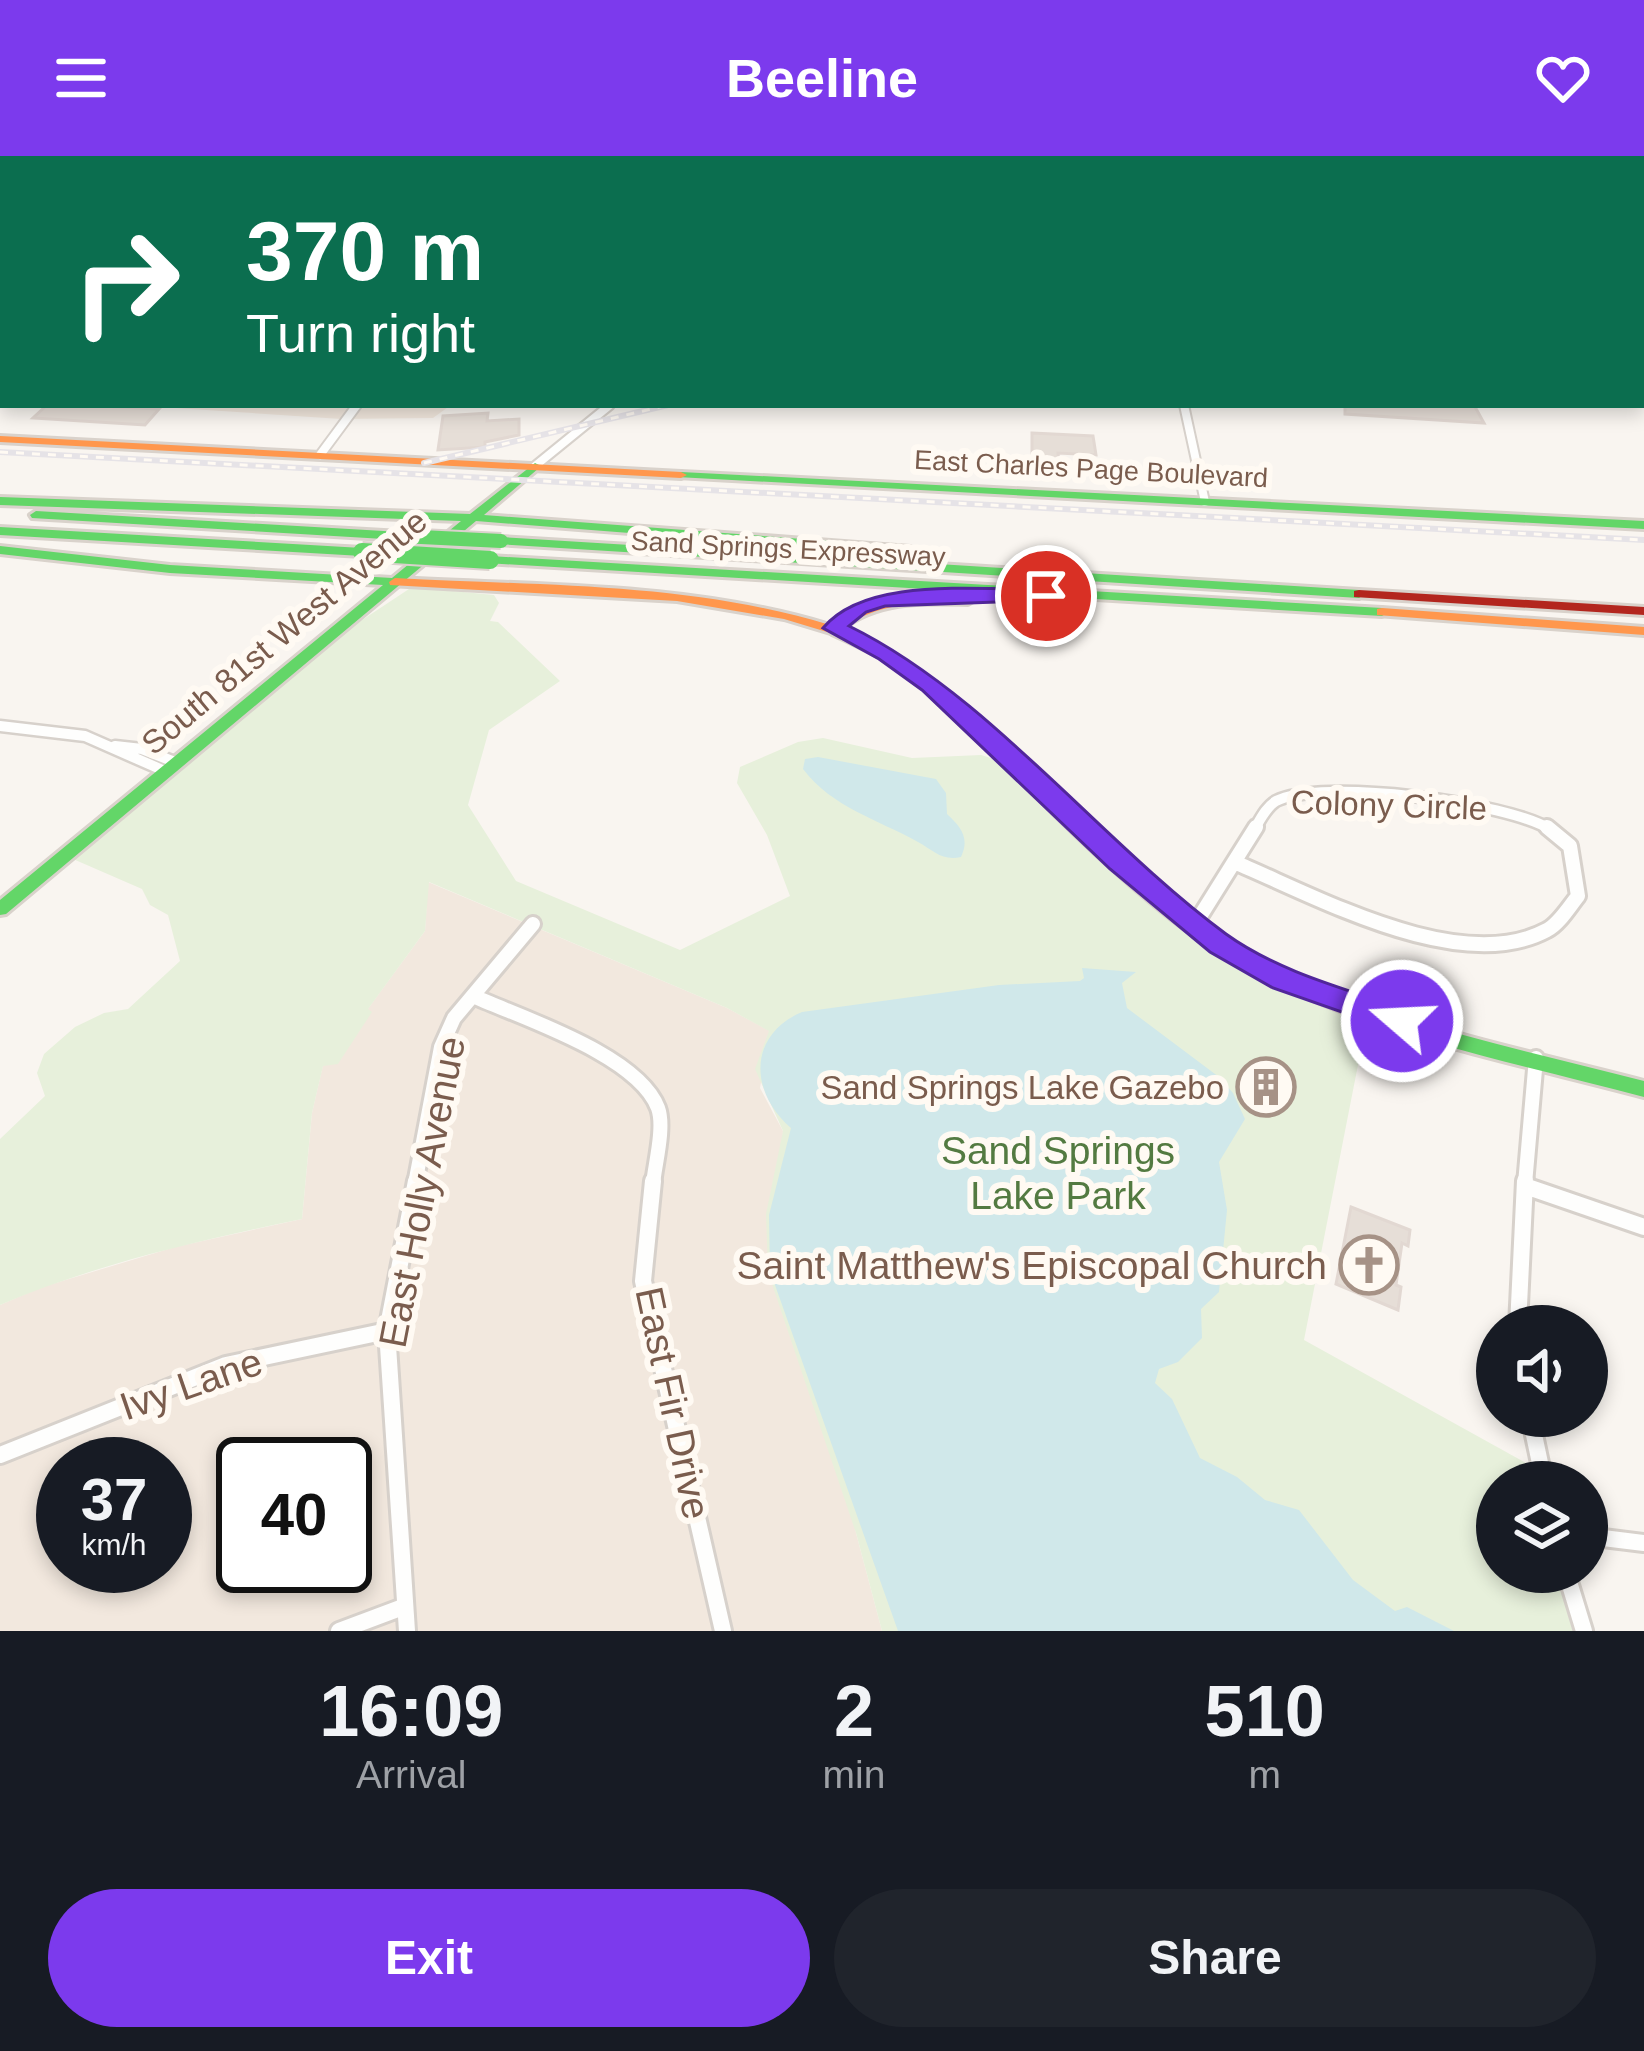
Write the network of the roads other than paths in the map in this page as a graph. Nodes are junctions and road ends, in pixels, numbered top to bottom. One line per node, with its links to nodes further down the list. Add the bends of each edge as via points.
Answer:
1 (355, 408): 5 (street)
2 (606, 408): 6 (street, South 81st West Avenue)
3 (1185, 408): 8 (street)
4 (0, 439): 5 (main road, East Charles Page Boulevard)
5 (320, 455): 6 (main road, East Charles Page Boulevard)
6 (535, 466): 8 (main road, East Charles Page Boulevard); 10 (main road, South 81st West Avenue)
7 (0, 501): 10 (main road)
8 (1205, 502): 11 (main road, East Charles Page Boulevard)
9 (0, 513): 14 (main road, Sand Springs Expressway, bridge, via 401,536)
10 (475, 518): 15 (main road, via 960,556); 16 (main road, South 81st West Avenue)
11 (1644, 525)
12 (0, 531): 14 (main road, Sand Springs Expressway, bridge, via 362,553)
13 (0, 550): 16 (main road)
14 (496, 550): 15 (main road, Sand Springs Expressway); 17 (main road, Sand Springs Expressway)
15 (1032, 572): 18 (main road, Sand Springs Expressway)
16 (395, 582): 19 (main road, via 733,603); 22 (main road, South 81st West Avenue)
17 (1088, 593): 19 (main road, via 884,599); 20 (main road, Sand Springs Expressway)
18 (1644, 611)
19 (834, 628): 26 (main road, via 930,685)
20 (1644, 631)
21 (0, 726): 22 (street, via 50,728)
22 (172, 768): 24 (main road, South 81st West Avenue)
23 (1234, 862): 23 (street, Colony Circle, via 1396,927 1472,944 1529,940 1562,920 1578,896 1570,846 1535,818 1416,799 1282,796); 26 (street, Colony Circle)
24 (0, 909)
25 (533, 924): 27 (street, East Holly Avenue)
26 (1194, 926): 28 (main road, via 1283,979)
27 (472, 996): 33 (street, East Holly Avenue, via 441,1047); 41 (street, East Fir Drive, via 621,1066 660,1111 643,1281)
28 (1536, 1058): 29 (main road); 30 (street)
29 (1644, 1089)
30 (1525, 1186): 31 (street); 32 (street)
31 (1644, 1227)
32 (1519, 1305)
33 (387, 1330): 34 (street, Ivy Lane, via 226,1365); 38 (street, East Holly Avenue)
34 (0, 1455)
35 (1608, 1539): 36 (street)
36 (1644, 1543)
37 (1572, 1593): 42 (street)
38 (403, 1607): 39 (street); 40 (street, East Holly Avenue)
39 (339, 1631)
40 (407, 1631)
41 (723, 1631)
42 (1584, 1631)

